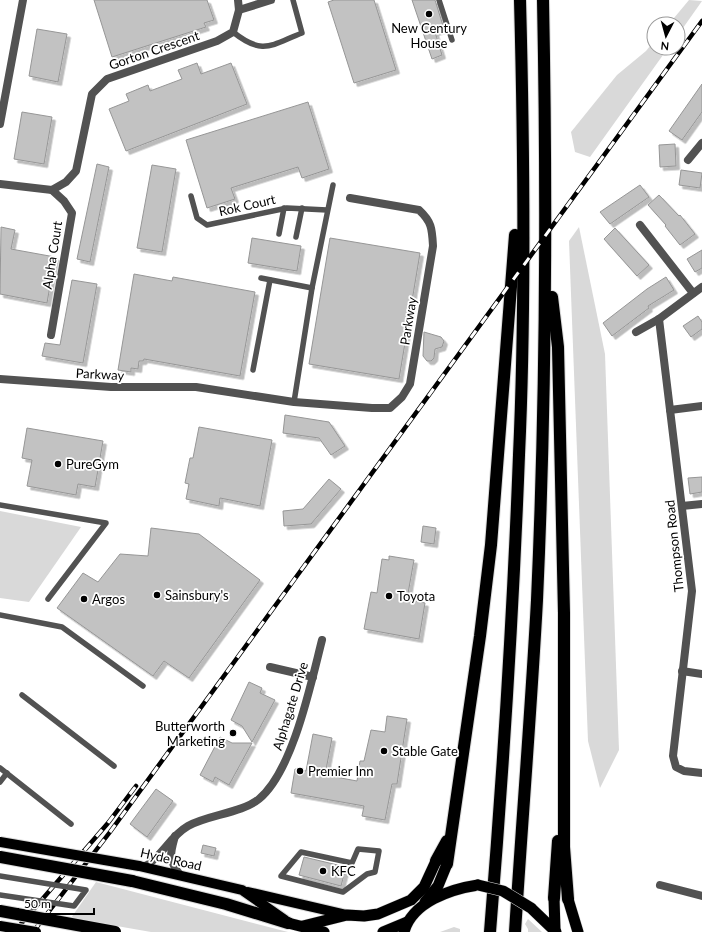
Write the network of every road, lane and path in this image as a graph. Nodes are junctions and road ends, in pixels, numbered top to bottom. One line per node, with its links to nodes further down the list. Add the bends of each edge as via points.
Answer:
1 (23, 0): 11 (street)
2 (238, 0): 8 (street)
3 (271, 0): 8 (street)
4 (293, 0): 9 (lane, via 302,33 266,47 255,46)
5 (439, 0): 10 (lane)
6 (520, 0): 12 (highway)
7 (543, 0): 26 (highway)
8 (239, 10): 9 (street)
9 (233, 32): 17 (street, Gorton Crescent, via 217,41 107,79 92,94 76,171 66,182)
10 (452, 40)
11 (0, 124)
12 (523, 132): 63 (highway, via 491,545 450,835); 85 (highway, via 519,453 502,776)
13 (702, 143): 14 (street)
14 (688, 160)
15 (0, 184): 17 (street)
16 (333, 185): 22 (lane)
17 (52, 190): 34 (street, Alpha Court, via 72,213)
18 (191, 196): 20 (lane, Rok Court, via 197,218 207,225)
19 (350, 198): 37 (street, Parkway, via 419,210 426,216 432,229 432,246 410,384 402,397 390,408)
20 (284, 208): 21 (lane, Rok Court); 24 (lane)
21 (302, 208): 22 (lane, Rok Court); 25 (lane)
22 (327, 210): 30 (lane)
23 (640, 225): 31 (street)
24 (279, 234)
25 (296, 237)
26 (546, 252): 56 (highway, via 558,347 564,613); 86 (highway, via 537,600)
27 (261, 278): 28 (lane)
28 (270, 280): 30 (lane); 35 (lane)
29 (702, 287): 31 (street)
30 (312, 288): 37 (lane)
31 (693, 293): 32 (street)
32 (659, 319): 33 (street); 39 (street, Thompson Road)
33 (636, 332)
34 (51, 335)
35 (253, 370)
36 (0, 379): 37 (street, Parkway, via 111,387 196,387)
37 (294, 402)
38 (702, 406): 39 (street)
39 (670, 410): 42 (street, Thompson Road)
40 (0, 504): 43 (lane, via 106,523)
41 (702, 504): 42 (street)
42 (682, 506): 47 (street, Thompson Road, via 692,591)
43 (48, 599)
44 (0, 615): 50 (lane, via 62,627)
45 (322, 640): 49 (street, Alphagate Drive)
46 (270, 666): 49 (street)
47 (682, 671): 48 (street); 55 (street, Thompson Road, via 673,756 676,767 684,771)
48 (702, 674)
49 (313, 677): 59 (street, Alphagate Drive, via 286,760 259,799 249,805 188,826)
50 (142, 686)
51 (22, 695): 52 (lane)
52 (114, 766)
53 (0, 768): 54 (lane)
54 (7, 773): 57 (lane); 58 (lane)
55 (702, 773)
56 (563, 780): 71 (highway); 72 (highway)
57 (0, 782)
58 (71, 824)
59 (175, 836): 64 (street, Alphagate Drive, via 154,862); 65 (street, via 170,854 172,865)
60 (0, 842): 64 (main road, Hyde Road, bridge)
61 (358, 850): 61 (lane, via 379,851 375,872 367,874 343,892 281,876 301,852 352,863)
62 (0, 857): 76 (highway, bridge, via 132,881 226,904)
63 (441, 862): 73 (highway, via 438,886); 75 (highway, via 424,887 411,900 378,914)
64 (141, 866): 65 (main road, Hyde Road)
65 (180, 875): 68 (main road, Hyde Road)
66 (0, 876): 69 (lane, bridge, via 86,890 74,906)
67 (660, 885): 70 (street)
68 (242, 890): 75 (main road); 76 (main road, Hyde Road)
69 (0, 895)
70 (702, 896)
71 (554, 898): 80 (highway)
72 (568, 899): 87 (highway)
73 (421, 907): 79 (highway); 80 (highway, bridge, via 459,888 478,885 503,891 531,908)
74 (0, 911): 82 (highway, bridge)
75 (347, 915): 78 (highway)
76 (288, 923): 78 (highway, Hyde Road)
77 (0, 926): 81 (main road, bridge)
78 (303, 926): 83 (highway, Hyde Road)
79 (405, 927): 84 (highway)
80 (556, 931)
81 (36, 932)
82 (115, 932)
83 (324, 932)
84 (383, 932)
85 (490, 932)
86 (515, 932)
87 (578, 932)

